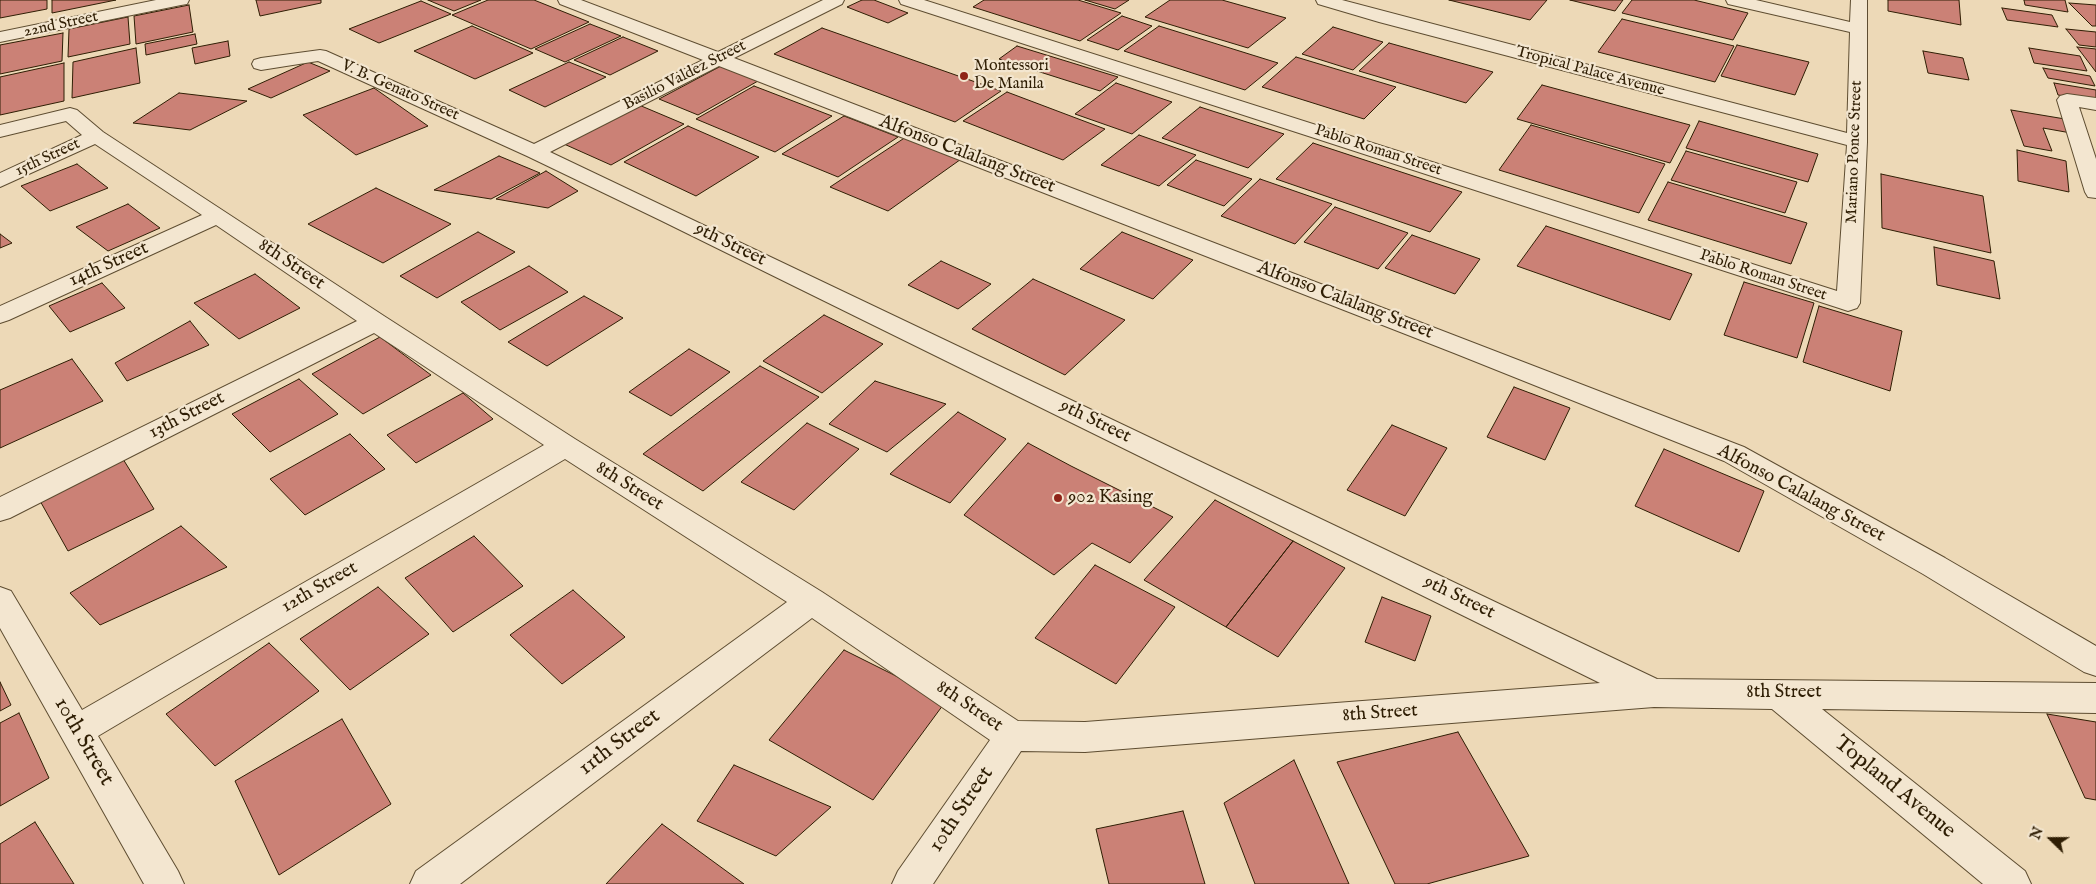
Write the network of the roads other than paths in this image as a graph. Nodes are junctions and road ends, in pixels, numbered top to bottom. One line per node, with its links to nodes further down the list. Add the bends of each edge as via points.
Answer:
1 (181, 0): 9 (street, 22nd Street)
2 (566, 0): 10 (street, Alfonso Calalang Street)
3 (836, 0): 10 (street, Basilio Valdez Street)
4 (907, 0): 20 (street, Pablo Roman Street)
5 (1324, 0): 15 (street, Tropical Palace Avenue)
6 (1734, 0): 8 (street)
7 (1859, 0): 8 (street, Mariano Ponce Street)
8 (1858, 29): 15 (street, Mariano Ponce Street)
9 (0, 37)
10 (720, 59): 16 (street, Basilio Valdez Street); 27 (street, Alfonso Calalang Street, via 1734,454 1934,566)
11 (261, 64): 16 (street, V. B. Genato Street, via 320,55)
12 (2096, 104): 18 (street, via 2067,100)
13 (0, 131): 14 (street, 8th Street, via 70,114)
14 (96, 136): 17 (street, 15th Street); 19 (street, 8th Street)
15 (1857, 142): 20 (street, Mariano Ponce Street)
16 (534, 152): 28 (street, 9th Street)
17 (0, 180)
18 (2096, 192)
19 (218, 216): 21 (street, 14th Street); 22 (street, 8th Street)
20 (1848, 303)
21 (0, 315)
22 (375, 322): 23 (street, 8th Street); 24 (street, 13th Street)
23 (565, 446): 26 (street, 8th Street); 31 (street, 12th Street)
24 (0, 510)
25 (0, 600): 31 (street, 10th Street)
26 (811, 601): 32 (street, 8th Street); 34 (street, 11th Street)
27 (2096, 662)
28 (1654, 693): 29 (street, 8th Street); 32 (street, 8th Street, via 1085,737)
29 (1777, 693): 30 (street, 8th Street); 36 (street, Topland Avenue)
30 (2096, 698)
31 (76, 730): 33 (street, 10th Street)
32 (1012, 736): 35 (street, 10th Street)
33 (165, 884)
34 (429, 884)
35 (911, 884)
36 (2012, 884)

